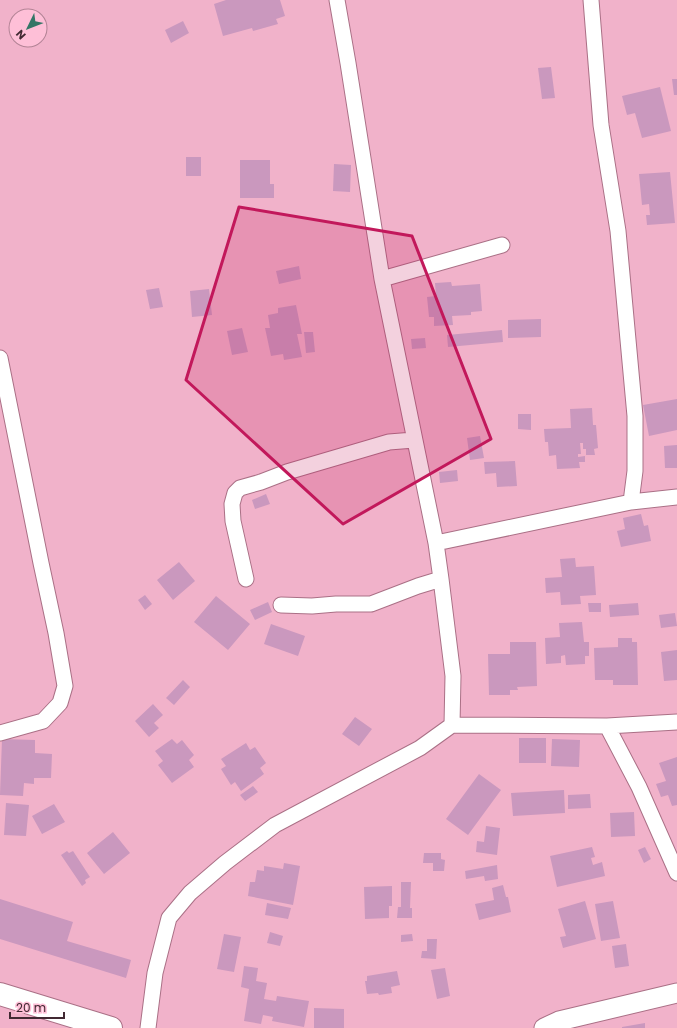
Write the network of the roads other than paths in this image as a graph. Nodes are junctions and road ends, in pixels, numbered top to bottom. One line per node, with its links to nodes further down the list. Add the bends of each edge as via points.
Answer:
1 (337, 0): 4 (street)
2 (591, 0): 8 (street, via 601,125 618,231 636,416 635,471)
3 (502, 245): 4 (street)
4 (382, 280): 6 (street)
5 (0, 358): 16 (street, via 65,686 60,703 43,721)
6 (414, 440): 9 (street); 10 (street, via 390,442 240,488 235,493 232,504 233,521)
7 (677, 497): 8 (street)
8 (631, 502): 9 (street)
9 (436, 543): 11 (street)
10 (246, 579)
11 (441, 579): 12 (street, via 371,604); 14 (street, via 452,676)
12 (281, 605)
13 (677, 722): 15 (street)
14 (452, 726): 15 (street); 21 (street, via 420,748 275,825 190,893 169,918 155,973)
15 (607, 726): 17 (street, via 639,788)
16 (0, 733)
17 (677, 873)
18 (677, 993): 22 (street, via 559,1021)
19 (0, 994): 20 (main road)
20 (111, 1028)
21 (148, 1028)
22 (544, 1028)

